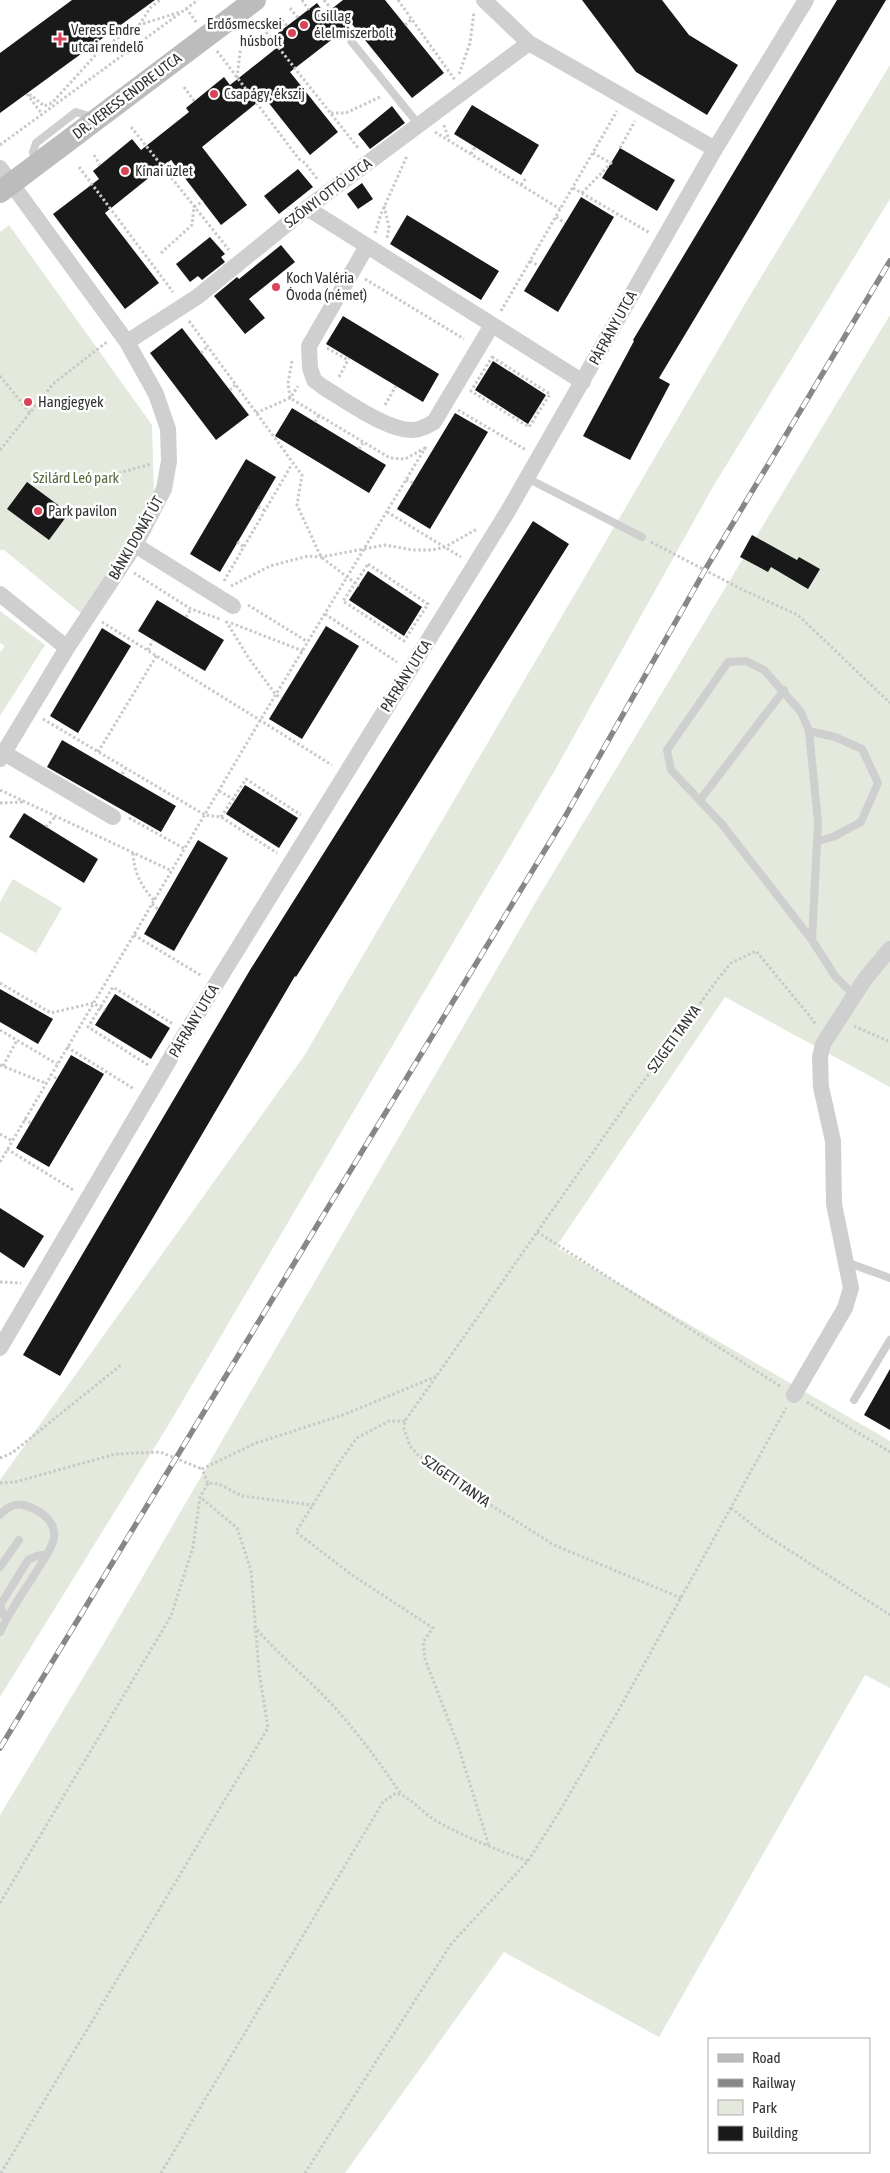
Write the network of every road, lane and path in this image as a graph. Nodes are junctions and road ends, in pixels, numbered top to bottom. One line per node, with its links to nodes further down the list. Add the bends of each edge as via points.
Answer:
1 (160, 0): 17 (path, via 151,7)
2 (198, 0): 11 (path)
3 (255, 0): 60 (street, DR. VERESS ENDRE UTCA, via 36,165)
4 (302, 0): 10 (path)
5 (324, 0): 20 (path)
6 (398, 0): 15 (path)
7 (484, 0): 21 (street)
8 (806, 0): 49 (street, PÁFRÁNY UTCA)
9 (290, 8): 14 (path)
10 (309, 10)
11 (183, 11): 17 (path); 37 (path)
12 (279, 16): 18 (path)
13 (481, 17): 28 (path, via 475,9 470,43)
14 (298, 18)
15 (412, 19): 16 (path); 28 (path)
16 (405, 25)
17 (139, 26): 37 (path, via 102,48 52,103 44,106 28,95)
18 (287, 26)
19 (263, 28): 24 (path)
20 (352, 38): 30 (lane)
21 (529, 43): 32 (street); 42 (street, SZŐNYI OTTÓ UTCA)
22 (241, 44): 27 (path)
23 (222, 58): 27 (path)
24 (298, 72): 25 (path); 33 (path)
25 (293, 76)
26 (463, 77): 28 (path)
27 (237, 78): 61 (path)
28 (456, 83)
29 (184, 87): 31 (path)
30 (392, 91): 36 (path, via 346,113); 42 (lane)
31 (194, 101)
32 (621, 105): 34 (path); 38 (path); 39 (street); 51 (path)
33 (325, 106): 35 (path); 36 (path)
34 (609, 107)
35 (320, 110)
36 (331, 113): 55 (path)
37 (42, 114): 46 (path)
38 (623, 115)
39 (638, 115): 41 (path); 43 (path); 48 (path); 49 (street)
40 (442, 118): 45 (path)
41 (629, 118)
42 (424, 126): 45 (path); 55 (street, SZŐNYI OTTÓ UTCA)
43 (643, 126)
44 (131, 127): 58 (path)
45 (449, 140): 52 (path)
46 (0, 145)
47 (475, 147): 52 (path)
48 (620, 148)
49 (714, 149): 97 (street, PÁFRÁNY UTCA)
50 (408, 153): 66 (path)
51 (593, 153): 63 (path); 64 (path, via 611,163)
52 (471, 154): 62 (path)
53 (94, 155): 56 (path)
54 (172, 161): 58 (path)
55 (369, 162): 68 (street, SZŐNYI OTTÓ UTCA)
56 (100, 165)
57 (79, 166): 70 (path)
58 (163, 167): 67 (path)
59 (526, 178): 62 (path)
60 (4, 181): 87 (street, BÁNKI DONÁT ÚT)
61 (320, 182)
62 (521, 185): 69 (path)
63 (573, 188): 64 (path); 69 (path)
64 (582, 194): 74 (path)
65 (203, 201): 67 (path)
66 (384, 206): 75 (path, via 389,227); 76 (path)
67 (194, 207): 77 (path); 79 (path, via 192,225)
68 (307, 208): 76 (street); 87 (street, SZŐNYI OTTÓ UTCA, via 197,296)
69 (560, 209): 72 (path)
70 (112, 212): 71 (path); 78 (path)
71 (108, 216)
72 (556, 217): 73 (path); 81 (path)
73 (565, 223)
74 (655, 236)
75 (387, 242)
76 (370, 244): 86 (street); 94 (street, via 309,346)
77 (230, 251)
78 (142, 252): 80 (path); 84 (path)
79 (161, 254)
80 (138, 256)
81 (530, 260): 82 (path); 86 (path)
82 (539, 266)
83 (358, 274): 88 (path)
84 (175, 297)
85 (188, 319): 89 (path)
86 (494, 321): 94 (street, via 434,422 413,430 392,427 323,387 314,380); 97 (street)
87 (124, 337): 104 (path, via 53,384); 114 (street, BÁNKI DONÁT ÚT, via 156,394 168,429)
88 (472, 344)
89 (208, 346): 91 (path); 98 (path)
90 (325, 346): 96 (path, via 349,359)
91 (201, 353)
92 (492, 357): 92 (path, via 471,391 529,427 550,394)
93 (293, 358): 101 (path, via 288,376)
94 (310, 368): 101 (path)
95 (0, 376): 104 (path)
96 (337, 380)
97 (583, 382): 113 (street, PÁFRÁNY UTCA)
98 (236, 385): 100 (path); 105 (path)
99 (396, 386): 103 (path)
100 (230, 390)
101 (290, 398): 105 (path); 106 (path)
102 (451, 406): 113 (path)
103 (382, 408)
104 (30, 413): 112 (path)
105 (256, 413): 115 (path)
106 (319, 415): 107 (path); 109 (path)
107 (315, 422)
108 (428, 442): 110 (path)
109 (363, 443): 110 (path, via 390,458 405,458); 111 (path)
110 (425, 447): 117 (path)
111 (359, 449)
112 (0, 450)
113 (539, 458): 116 (street, PÁFRÁNY UTCA)
114 (169, 461): 118 (path, via 98,479 70,478); 126 (street, BÁNKI DONÁT ÚT, via 164,489)
115 (292, 463): 121 (path); 130 (path, via 302,475 297,505)
116 (527, 478): 124 (lane); 131 (street, PÁFRÁNY UTCA)
117 (406, 480): 119 (path); 122 (path)
118 (50, 482)
119 (413, 483)
120 (258, 506): 121 (path)
121 (266, 511): 127 (path)
122 (387, 512): 128 (path); 129 (path)
123 (482, 526): 128 (path)
124 (642, 538): 152 (path, via 798,615)
125 (237, 542): 127 (path)
126 (135, 545): 137 (street); 143 (street, BÁNKI DONÁT ÚT)
127 (244, 547): 130 (path, via 222,588 270,566 308,556)
128 (445, 547): 129 (path, via 413,550 385,545); 131 (path)
129 (364, 550): 130 (path); 133 (path)
130 (321, 557): 133 (path)
131 (475, 565): 159 (street, PÁFRÁNY UTCA)
132 (129, 570): 136 (path)
133 (347, 578): 134 (path); 138 (path)
134 (357, 585): 134 (path, via 343,601 404,641 428,604 368,564)
135 (0, 594): 143 (street)
136 (191, 609): 137 (path); 139 (path)
137 (233, 609): 142 (path); 144 (path); 150 (path, via 248,657)
138 (324, 614): 142 (path); 148 (path)
139 (186, 618)
140 (97, 619): 145 (path)
141 (153, 640): 145 (path)
142 (308, 642): 144 (path)
143 (67, 648): 157 (street, BÁNKI DONÁT ÚT)
144 (304, 649): 146 (path); 150 (path)
145 (148, 650): 147 (path)
146 (311, 650)
147 (156, 655): 154 (path); 156 (path)
148 (400, 664)
149 (784, 690): 155 (lane, via 801,712); 164 (lane); 164 (lane, via 764,670 746,661 728,662 667,750 671,770)
150 (276, 695): 151 (path); 154 (path)
151 (282, 698)
152 (890, 703)
153 (38, 716): 156 (path)
154 (261, 719): 159 (path); 162 (path)
155 (809, 731): 173 (lane); 173 (lane, via 835,737 862,749 878,783 861,822)
156 (98, 752): 158 (path)
157 (2, 756): 167 (street)
158 (126, 768): 160 (path); 168 (path)
159 (346, 773): 176 (street, PÁFRÁNY UTCA)
160 (122, 774)
161 (0, 790): 165 (path)
162 (219, 791): 163 (path); 168 (path)
163 (234, 800): 170 (path); 171 (path, via 246,779 304,817)
164 (700, 800): 183 (lane)
165 (25, 802): 166 (path); 169 (path)
166 (0, 803)
167 (117, 815): 174 (path)
168 (205, 815): 170 (path); 174 (path)
169 (55, 817): 172 (path); 175 (path)
170 (221, 817): 176 (path)
171 (300, 823)
172 (46, 827)
173 (818, 841): 183 (lane)
174 (185, 849): 177 (path)
175 (133, 853): 179 (path); 180 (path, via 139,880)
176 (291, 861): 218 (street, PÁFRÁNY UTCA)
177 (178, 862): 178 (path); 179 (path)
178 (184, 865)
179 (172, 871): 180 (path)
180 (154, 903): 181 (path); 182 (path)
181 (158, 908)
182 (134, 935): 185 (path); 188 (path)
183 (812, 940): 187 (lane, via 835,976)
184 (890, 950): 187 (street)
185 (207, 979)
186 (0, 983): 188 (path, via 51,1013)
187 (854, 996): 191 (street)
188 (93, 1003): 189 (path); 196 (path)
189 (100, 1007): 190 (path); 193 (path, via 113,987 175,1026); 198 (path, via 88,1027 149,1066)
190 (105, 1010)
191 (839, 1019): 195 (path); 197 (street)
192 (0, 1030): 194 (path)
193 (171, 1032)
194 (17, 1040): 199 (path); 200 (path)
195 (890, 1042)
196 (67, 1047): 199 (path); 204 (path)
197 (822, 1048): 212 (path, SZIGETI TANYA, via 813,1020 756,952 731,963); 213 (street, via 821,1087 833,1141 834,1204)
198 (154, 1059)
199 (57, 1064): 201 (path)
200 (2, 1066): 203 (path)
201 (50, 1074): 202 (path); 203 (path)
202 (57, 1079)
203 (45, 1083): 205 (path)
204 (139, 1093)
205 (24, 1119): 206 (path); 208 (path)
206 (31, 1123)
207 (0, 1134): 208 (path)
208 (12, 1141): 209 (path)
209 (7, 1149): 210 (path); 211 (path)
210 (0, 1162)
211 (80, 1194)
212 (536, 1232): 220 (path, SZIGETI TANYA); 221 (path)
213 (846, 1262): 214 (lane); 221 (street, via 851,1288 845,1308)
214 (890, 1278)
215 (0, 1282): 216 (path)
216 (27, 1283)
217 (890, 1340): 222 (lane)
218 (0, 1348)
219 (121, 1365): 225 (path, via 12,1453)
220 (437, 1376): 223 (path, SZIGETI TANYA); 226 (path, via 343,1415 256,1443)
221 (794, 1394): 224 (path); 231 (path)
222 (854, 1400)
223 (405, 1420): 230 (path, via 389,1421 358,1438); 236 (path, SZIGETI TANYA, via 404,1429 410,1446 470,1492 554,1545)
224 (890, 1452)
225 (0, 1458)
226 (202, 1469): 227 (path, via 160,1452 116,1454 15,1482); 228 (path)
227 (0, 1483)
228 (208, 1483): 229 (path); 230 (path, via 219,1484 242,1496)
229 (200, 1497): 239 (path, via 237,1528 251,1570); 244 (path, via 193,1547 171,1616)
230 (313, 1505): 242 (path, via 296,1532 352,1575 434,1628 423,1642 424,1659 458,1745)
231 (731, 1508): 236 (path); 237 (path, via 764,1534)
232 (0, 1515): 234 (lane, via 6,1508 18,1504 44,1514 52,1525 54,1539)
233 (19, 1540): 235 (lane)
234 (47, 1554): 238 (lane); 238 (lane, via 28,1560 1,1604)
235 (0, 1567)
236 (681, 1598): 243 (path)
237 (890, 1615)
238 (6, 1619): 240 (lane)
239 (254, 1626): 241 (path, via 321,1693 380,1764); 245 (path, via 268,1728)
240 (0, 1632)
241 (401, 1795): 242 (path, via 436,1821); 246 (path, via 396,1793 383,1802)
242 (490, 1847): 243 (path)
243 (528, 1862): 247 (path, via 451,1944)
244 (0, 1903)
245 (1, 2173)
246 (161, 2173)
247 (305, 2173)

